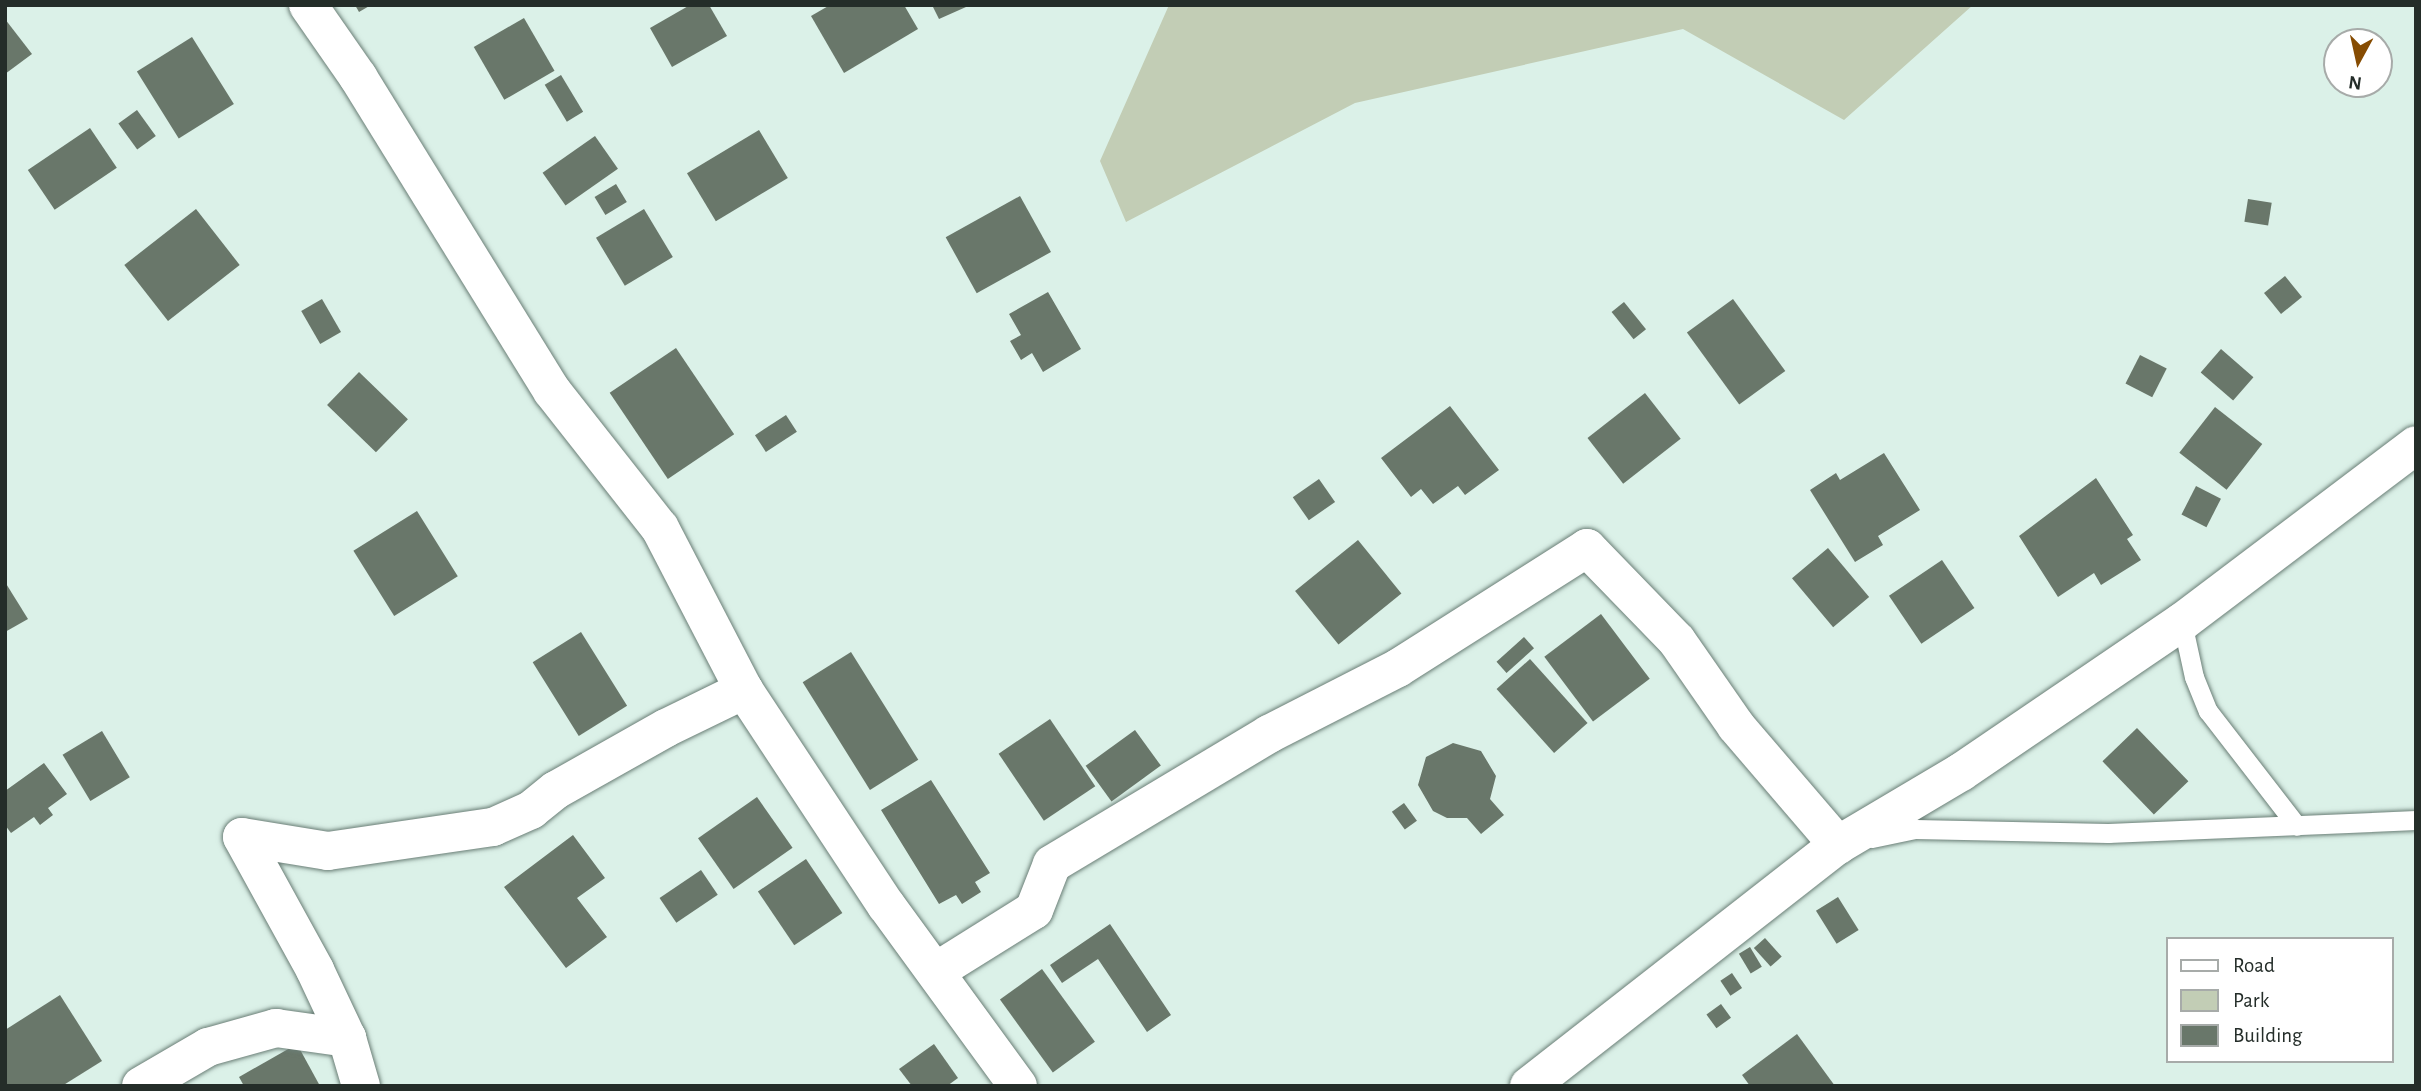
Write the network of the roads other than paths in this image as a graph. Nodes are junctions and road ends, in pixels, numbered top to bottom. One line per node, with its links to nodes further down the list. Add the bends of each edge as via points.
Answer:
1 (308, 5): 4 (street, via 358,77 552,391 660,528)
2 (2416, 445): 3 (street)
3 (2182, 622): 6 (lane, via 2194,677 2208,711); 7 (street, via 1961,772)
4 (744, 690): 8 (street, via 886,905); 9 (street, via 666,728 556,790 531,810 493,827 328,851 242,837)
5 (2416, 820): 6 (lane)
6 (2297, 826): 7 (lane, via 2108,833 1914,829)
7 (1838, 845): 8 (street, via 1736,726 1677,641 1587,548 1398,668 1269,734 1052,864 1034,910); 13 (street)
8 (937, 970): 12 (street)
9 (346, 1038): 10 (street, via 276,1028 208,1047); 11 (street)
10 (141, 1086)
11 (361, 1086)
12 (1018, 1086)
13 (1529, 1086)

